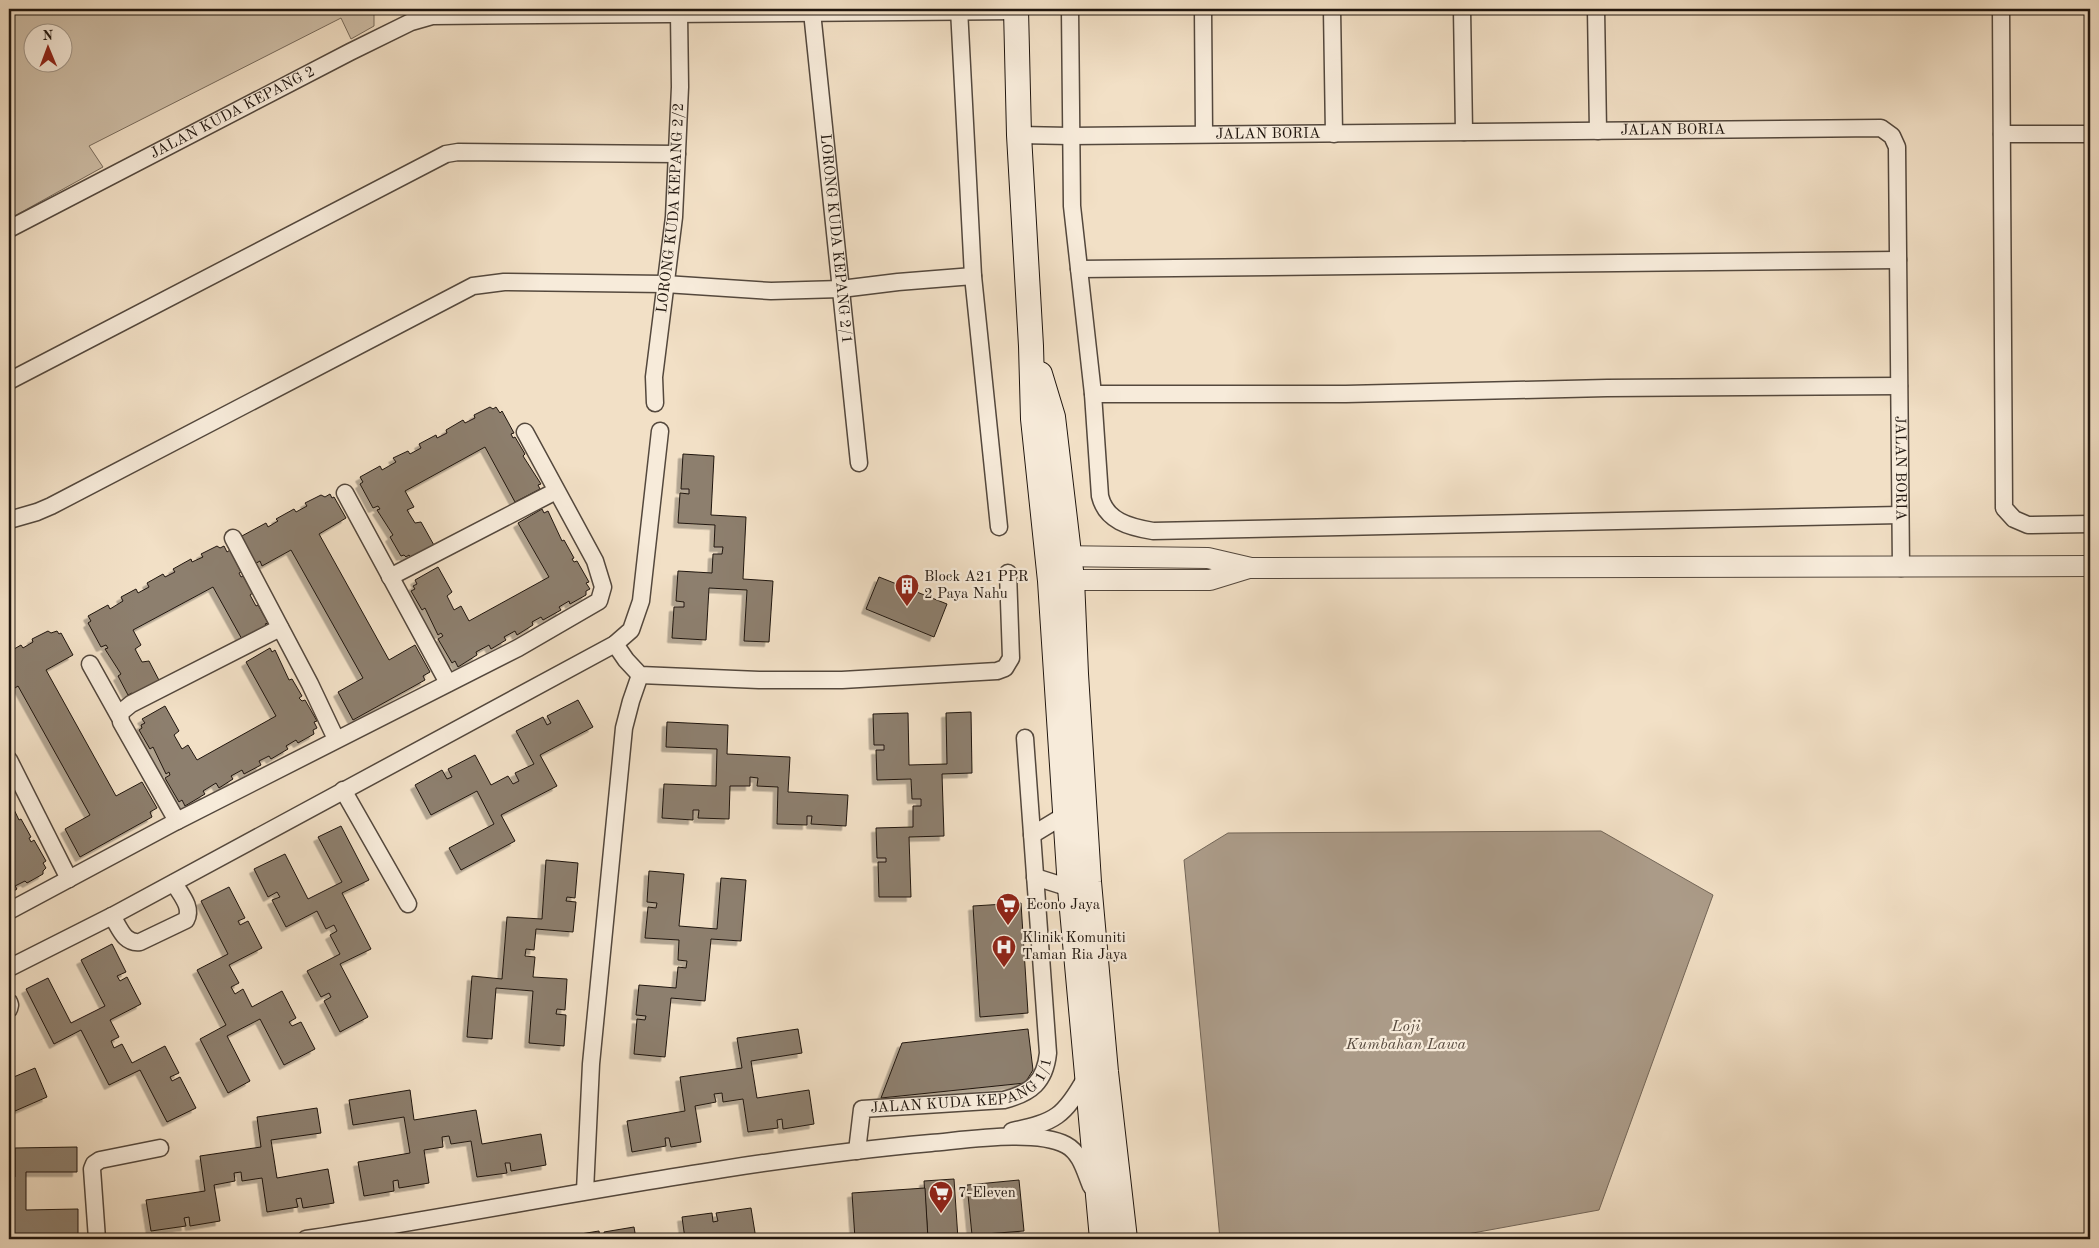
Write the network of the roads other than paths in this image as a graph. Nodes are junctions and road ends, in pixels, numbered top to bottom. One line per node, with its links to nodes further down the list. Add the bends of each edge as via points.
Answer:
1 (1070, 9): 19 (street)
2 (1203, 9): 14 (street)
3 (1332, 9): 15 (street)
4 (1462, 9): 13 (street)
5 (1596, 9): 12 (street)
6 (2001, 9): 16 (street)
7 (959, 10): 8 (street, JALAN KUDA KEPANG 2); 10 (street, JALAN KUDA KEPANG 2); 24 (street)
8 (1016, 10): 18 (main road)
9 (464, 12): 11 (street, JALAN KUDA KEPANG 2); 21 (street, JALAN KUDA KEPANG 2, via 411,22)
10 (812, 12): 11 (street, JALAN KUDA KEPANG 2); 26 (street, LORONG KUDA KEPANG 2/1)
11 (679, 13): 20 (street, LORONG KUDA KEPANG 2/2)
12 (1598, 131): 13 (street, JALAN BORIA); 22 (street, JALAN BORIA, via 1881,128 1892,136 1897,148)
13 (1464, 132): 15 (street, JALAN BORIA)
14 (1204, 134): 15 (street, JALAN BORIA); 19 (street, JALAN BORIA)
15 (1334, 134)
16 (2002, 134): 17 (street); 38 (street, via 2004,508 2014,519 2028,525)
17 (2090, 134)
18 (1019, 135): 19 (street, JALAN BORIA); 41 (main road, via 1031,346 1053,417)
19 (1070, 136): 23 (street, via 1072,206)
20 (677, 154): 25 (street, LORONG KUDA KEPANG 2/2, via 674,217); 27 (street, via 446,154)
21 (9, 229)
22 (1898, 260): 23 (street); 28 (street, JALAN BORIA)
23 (1079, 269): 29 (street)
24 (973, 276): 26 (street); 39 (street)
25 (665, 284): 26 (street, via 771,291); 30 (street, LORONG KUDA KEPANG 2/2, via 654,377); 37 (street, via 504,282 473,286 51,506)
26 (841, 289): 33 (street, LORONG KUDA KEPANG 2/1)
27 (9, 381)
28 (1899, 386): 29 (street, via 1346,394); 36 (street, JALAN BORIA)
29 (1093, 394): 36 (street, via 1103,507 1115,519 1142,529)
30 (655, 402)
31 (660, 431): 49 (street, via 641,601 631,630)
32 (525, 432): 34 (street)
33 (859, 463)
34 (556, 491): 46 (street); 52 (street, via 598,568 603,587 599,601 518,648)
35 (345, 493): 46 (street)
36 (1900, 515): 44 (street, JALAN BORIA)
37 (9, 520)
38 (2090, 524)
39 (999, 527)
40 (233, 538): 48 (street)
41 (1059, 556): 43 (street, via 1208,558); 47 (main road)
42 (2090, 566): 44 (street)
43 (1251, 568): 44 (street); 47 (street, via 1210,580)
44 (1901, 568)
45 (1008, 573): 51 (street, via 1011,658 1005,668 997,671 842,680)
46 (390, 577): 52 (street)
47 (1061, 580): 58 (main road); 80 (main road, via 1076,674 1089,882)
48 (280, 628): 53 (street, via 131,704); 55 (street)
49 (615, 644): 51 (street); 57 (street)
50 (90, 664): 53 (street)
51 (640, 675): 75 (street, via 624,728 590,1064)
52 (448, 683): 55 (street)
53 (120, 716): 59 (street)
54 (1025, 738): 60 (street, JALAN KUDA KEPANG 1/1)
55 (336, 739): 59 (street)
56 (10, 765): 62 (street)
57 (343, 790): 63 (street); 65 (street)
58 (1065, 815): 60 (street); 64 (main road)
59 (177, 821): 62 (street)
60 (1032, 834): 61 (street, JALAN KUDA KEPANG 1/1)
61 (1035, 877): 64 (street); 74 (street, JALAN KUDA KEPANG 1/1, via 1048,1052 1044,1073 1028,1091 1004,1100 862,1110)
62 (69, 879): 66 (street)
63 (174, 883): 67 (street); 67 (street, via 189,908 186,920 133,943 128,941)
64 (1070, 888): 71 (main road)
65 (408, 904)
66 (9, 910)
67 (112, 916): 68 (street)
68 (9, 968)
69 (9, 1002): 70 (street)
70 (9, 1008)
71 (1086, 1077): 72 (street, via 1076,1096 1057,1117 1042,1124); 76 (main road)
72 (965, 1140): 74 (street); 76 (street, via 1021,1137 1066,1145 1082,1164)
73 (160, 1148): 77 (street, via 94,1164)
74 (857, 1151): 75 (street)
75 (585, 1192): 78 (street)
76 (1100, 1209): 79 (main road)
77 (97, 1239)
78 (306, 1239)
79 (1102, 1239)
80 (1124, 1239)

